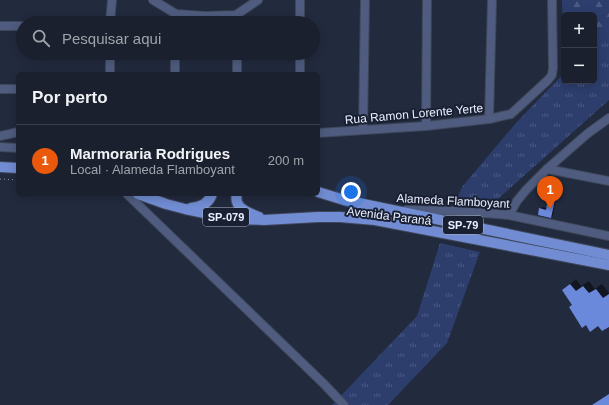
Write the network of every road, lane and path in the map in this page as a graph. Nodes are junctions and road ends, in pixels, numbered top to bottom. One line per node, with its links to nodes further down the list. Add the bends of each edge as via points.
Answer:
1 (112, 0): 10 (street)
2 (154, 0): 9 (street)
3 (258, 0): 12 (street)
4 (300, 0): 13 (street)
5 (365, 0): 29 (street)
6 (427, 0): 28 (street)
7 (492, 0): 27 (street)
8 (552, 0): 27 (street, Rua Ramon Lorente Yerte, via 552,74 511,114)
9 (176, 14): 11 (street)
10 (111, 16)
11 (205, 16)
12 (239, 16)
13 (300, 16)
14 (0, 26): 15 (street)
15 (16, 26)
16 (110, 60): 20 (street)
17 (175, 60): 21 (street)
18 (237, 60): 22 (street)
19 (300, 60): 23 (street)
20 (109, 72)
21 (175, 72)
22 (237, 72)
23 (300, 72)
24 (0, 89): 25 (street)
25 (16, 89)
26 (609, 118): 35 (street)
27 (489, 119): 28 (street, Rua Ramon Lorente Yerte)
28 (426, 126): 29 (street, Rua Ramon Lorente Yerte)
29 (363, 130): 31 (street, Rua Ramon Lorente Yerte)
30 (16, 132): 32 (street)
31 (320, 133)
32 (0, 136)
33 (0, 147): 34 (street)
34 (16, 148)
35 (561, 156): 38 (street); 39 (street)
36 (0, 166): 37 (main road)
37 (16, 168)
38 (547, 169): 39 (street); 52 (street, via 526,190)
39 (568, 173): 44 (street)
40 (0, 174): 41 (main road)
41 (16, 175)
42 (0, 179): 43 (path)
43 (16, 180)
44 (609, 181)
45 (320, 193): 51 (main road, Avenida Paraná / SP-79)
46 (129, 196): 58 (street)
47 (144, 196): 50 (main road, Avenida Paraná / SP-079)
48 (212, 196): 50 (main road, via 205,205)
49 (236, 196): 54 (main road, via 240,208)
50 (185, 209): 54 (main road, Avenida Paraná / SP-079, via 219,216)
51 (389, 210): 52 (street, Alameda Flamboyant); 56 (main road, Avenida Paraná / SP-79)
52 (509, 215): 55 (street, Alameda Flamboyant)
53 (318, 217): 54 (main road, Avenida Paraná / SP-079); 57 (main road, Avenida Paraná / SP-79, via 375,220)
54 (264, 220)
55 (609, 236)
56 (609, 255)
57 (609, 265)
58 (344, 405)

